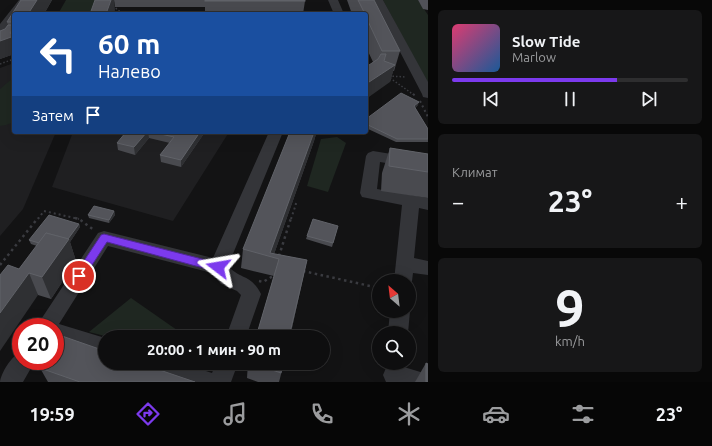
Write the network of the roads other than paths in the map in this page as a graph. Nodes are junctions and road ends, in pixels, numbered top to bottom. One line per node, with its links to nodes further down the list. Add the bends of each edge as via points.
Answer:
1 (19, 0): 2 (street)
2 (24, 0): 7 (street)
3 (333, 0): 8 (street)
4 (378, 0): 11 (street)
5 (424, 0): 6 (main road)
6 (428, 6)
7 (15, 12)
8 (338, 12)
9 (12, 16): 10 (street)
10 (0, 31)
11 (423, 95)
12 (271, 134): 16 (street)
13 (428, 165): 14 (street, via 373,156 368,193)
14 (410, 201): 15 (street); 18 (street)
15 (428, 204)
16 (218, 267): 19 (street, via 104,238); 20 (street, via 228,279 244,285 251,294)
17 (428, 268): 18 (street)
18 (404, 273)
19 (52, 318)
20 (238, 330)
21 (64, 335): 22 (street)
22 (98, 346)
23 (18, 370): 27 (street)
24 (171, 370): 28 (street)
25 (224, 370): 29 (street)
26 (394, 373): 30 (street)
27 (10, 382)
28 (207, 382)
29 (220, 382)
30 (419, 382)

